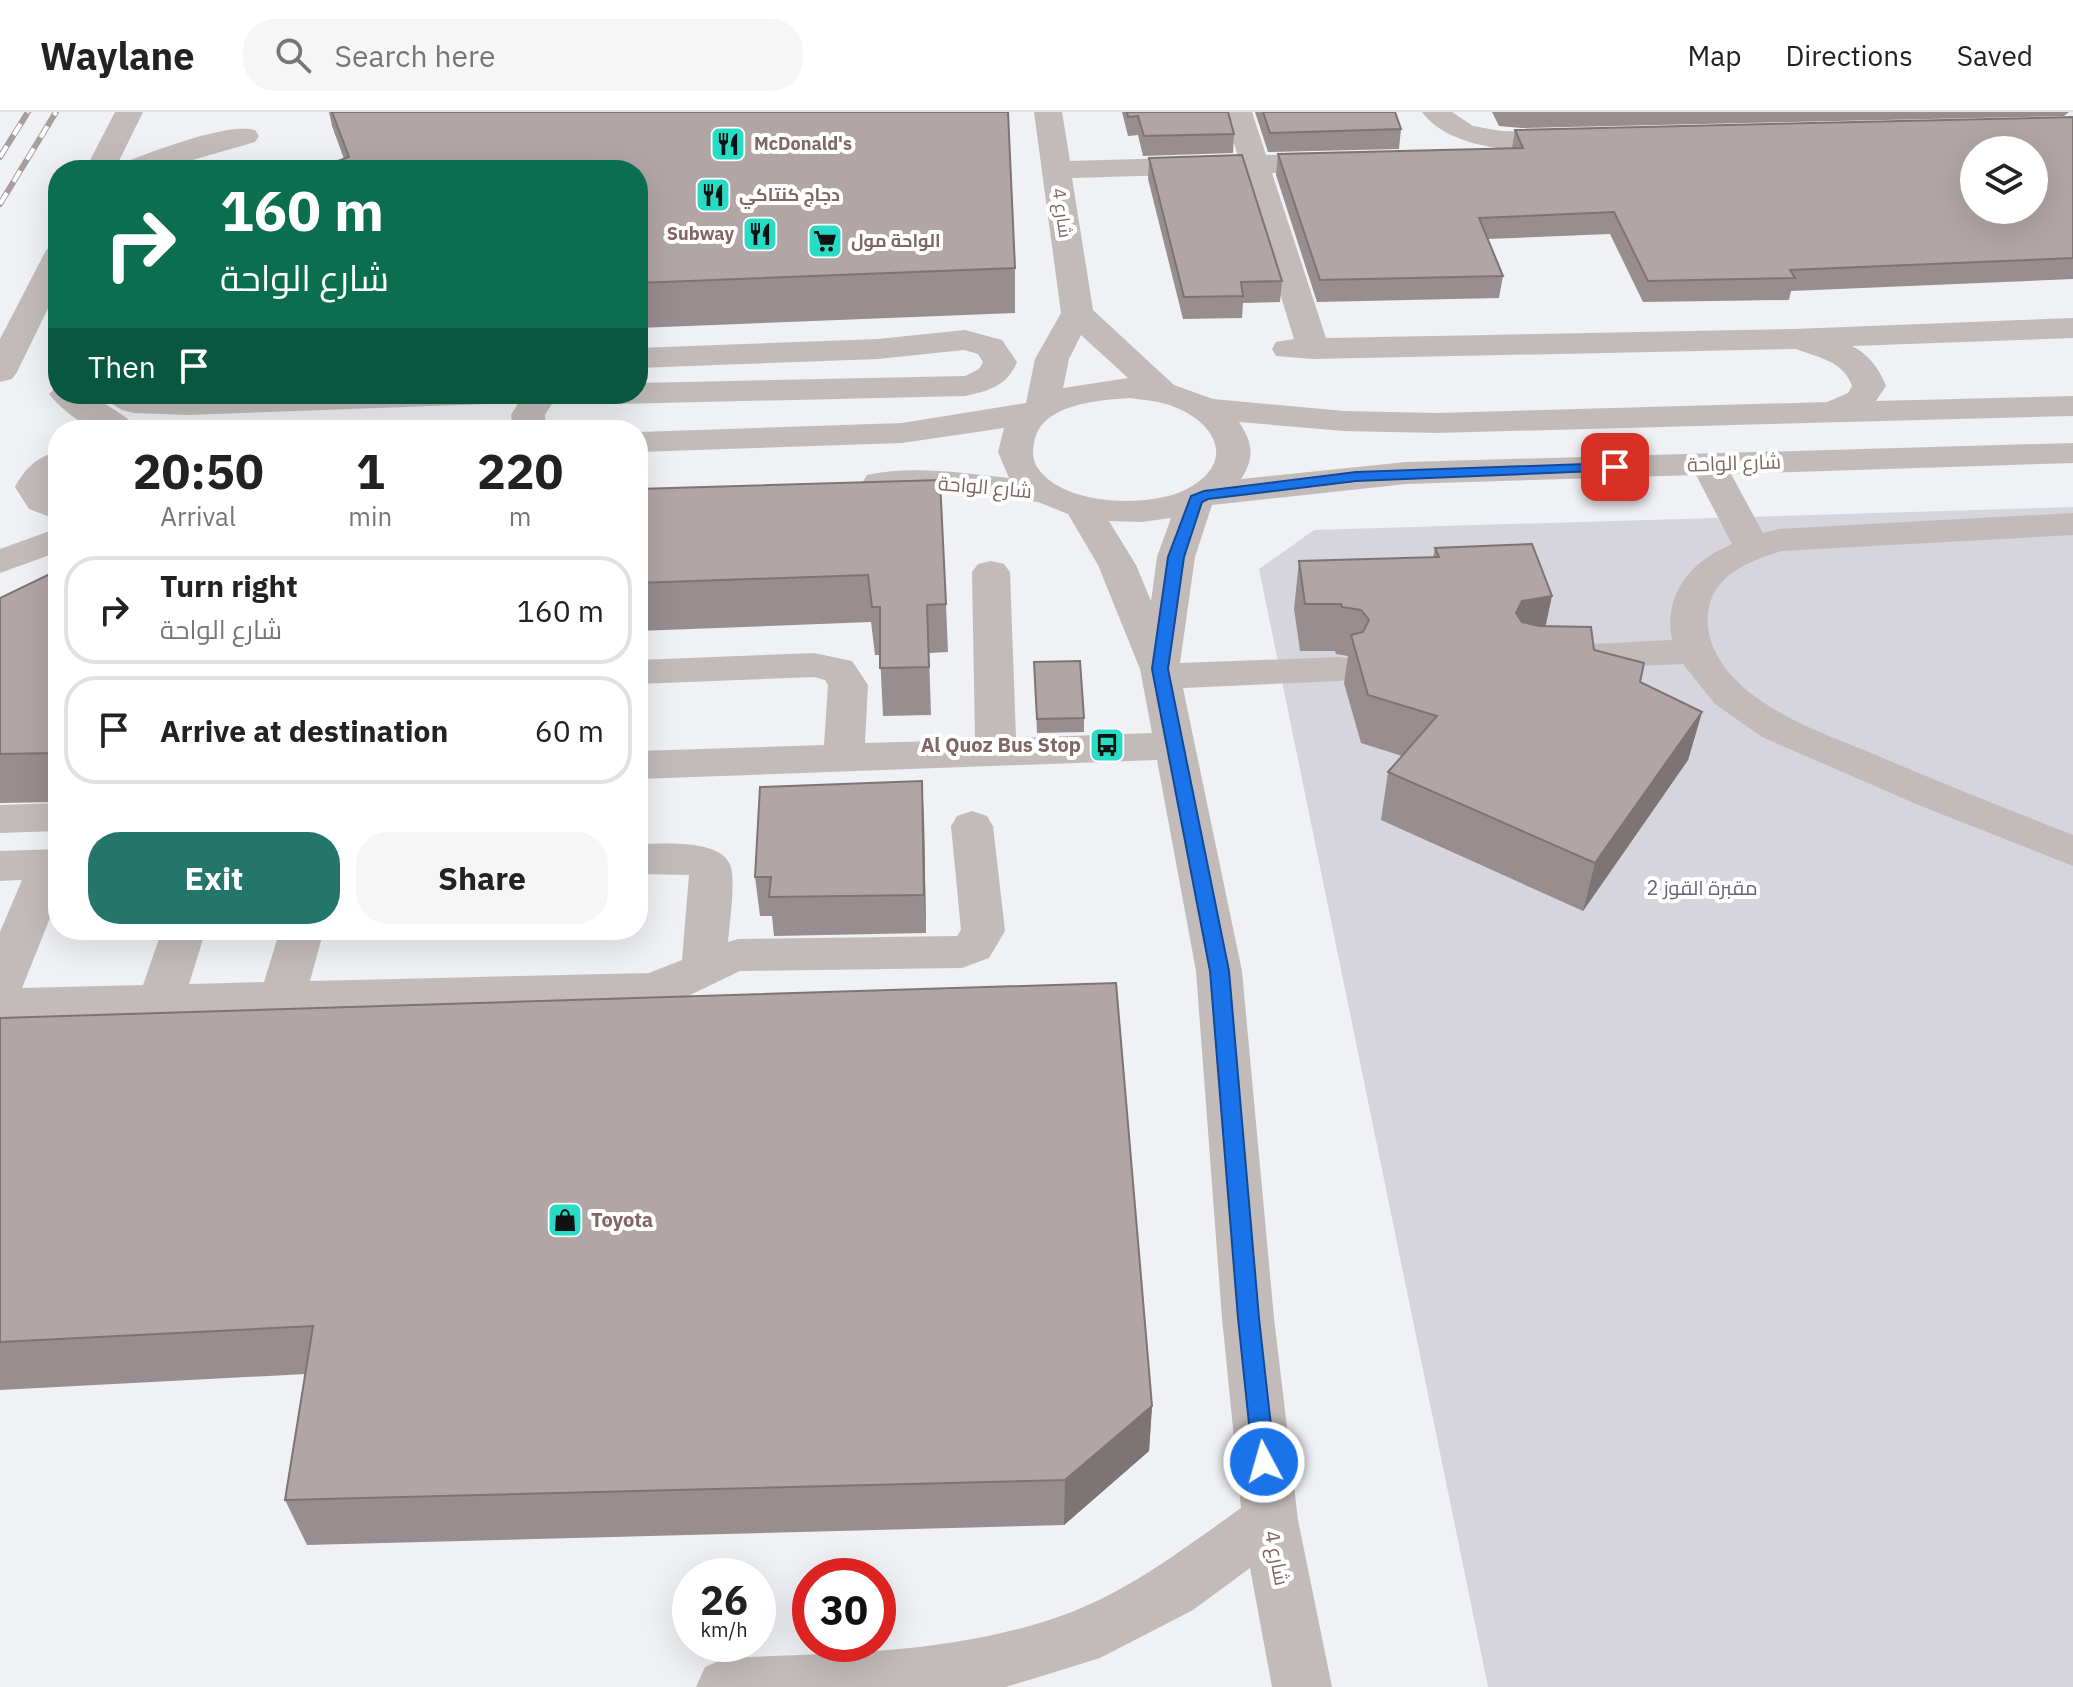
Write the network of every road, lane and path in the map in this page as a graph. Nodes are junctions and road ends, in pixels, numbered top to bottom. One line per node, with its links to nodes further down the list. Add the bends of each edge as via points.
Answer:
1 (129, 112): 10 (street)
2 (219, 112): 6 (street, via 218,126)
3 (1048, 112): 15 (street, شارع 4)
4 (1238, 112): 14 (street)
5 (1436, 112): 7 (street, via 1454,127)
6 (242, 130): 11 (street); 12 (street)
7 (1477, 135): 8 (street); 9 (street)
8 (1598, 139)
9 (1444, 153)
10 (105, 160)
11 (157, 160)
12 (231, 160)
13 (1370, 161): 14 (street)
14 (1253, 164): 15 (street); 18 (street, via 1300,349)
15 (1055, 170): 16 (street, شارع 4)
16 (1077, 313): 24 (street); 32 (street, via 1052,359)
17 (2073, 328): 18 (street)
18 (1794, 339): 33 (street, via 1848,356 1865,370 1869,386 1860,400)
19 (48, 343): 21 (street)
20 (648, 358): 25 (street, via 878,349 965,340 990,347 1000,362 991,377 965,386)
21 (45, 369): 22 (street)
22 (0, 372)
23 (2073, 391): 30 (street)
24 (1162, 392): 31 (street); 32 (street, via 1097,390)
25 (648, 393)
26 (84, 404): 34 (street)
27 (162, 404): 28 (street)
28 (214, 404)
29 (2073, 406): 30 (street)
30 (2037, 407): 33 (street)
31 (1206, 409): 33 (street, via 1436,423); 41 (street, via 1225,425 1235,443 1235,462 1224,480)
32 (1038, 410): 35 (street, via 902,433); 40 (street, via 1021,427 1016,461)
33 (1838, 410)
34 (103, 420)
35 (648, 442)
36 (2073, 453): 37 (street, شارع الواحة)
37 (1709, 465): 41 (street, شارع الواحة, via 1406,473); 46 (street)
38 (48, 469): 42 (street, via 33,487 35,498)
39 (851, 484): 40 (street, شارع الواحة, via 955,483)
40 (1044, 492): 43 (street)
41 (1200, 497): 43 (street, via 1161,510); 53 (street, شارع 4, via 1176,557)
42 (48, 506)
43 (1083, 508): 53 (street, شارع 4, via 1117,565)
44 (2073, 524): 46 (street, via 1779,540)
45 (48, 543): 47 (street)
46 (1752, 547): 49 (street, via 1724,561 1696,589 1687,625)
47 (0, 562)
48 (991, 572): 55 (street)
49 (1694, 651): 50 (street); 61 (street, via 1717,684 1754,714 1889,777)
50 (1529, 659)
51 (1340, 669): 53 (street)
52 (648, 672): 56 (street, via 814,665 838,670 848,685)
53 (1161, 672): 54 (street, شارع 4)
54 (1175, 746): 55 (street); 73 (street, شارع 4, via 1219,971)
55 (996, 753): 56 (street)
56 (844, 758): 57 (street)
57 (648, 765)
58 (48, 817): 59 (street)
59 (0, 819)
60 (972, 826): 68 (street, via 983,931 973,947 949,953 738,955)
61 (2073, 851)
62 (648, 859): 68 (street, via 696,859 711,869)
63 (48, 864): 64 (street)
64 (0, 866)
65 (48, 878): 69 (street)
66 (181, 940): 72 (street)
67 (299, 940): 71 (street)
68 (704, 967): 71 (street, via 678,983 649,990)
69 (0, 986)
70 (0, 995): 72 (street, via 18,1005)
71 (282, 998): 72 (street)
72 (160, 1001)
73 (1270, 1520): 74 (street, via 1172,1591 1079,1638); 76 (street, شارع 4)
74 (938, 1682): 75 (street)
75 (726, 1687)
76 (1302, 1687)

